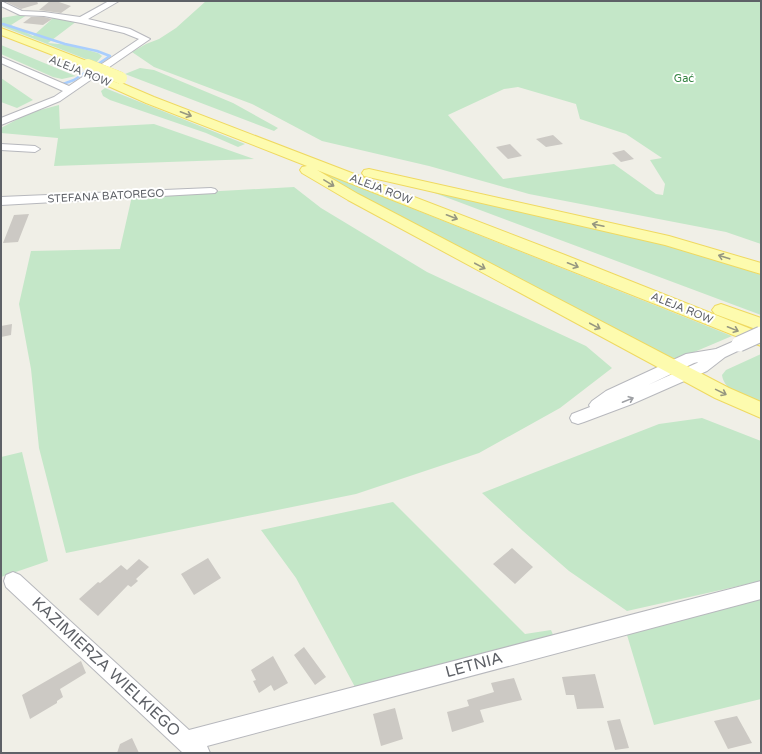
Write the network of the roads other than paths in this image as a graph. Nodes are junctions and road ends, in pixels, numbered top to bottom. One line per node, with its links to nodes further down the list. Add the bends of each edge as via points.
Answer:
1 (115, 1): 3 (street)
2 (1, 3): 3 (street, via 20,14 44,14)
3 (82, 20): 9 (street, via 128,31 146,39)
4 (1, 31): 7 (main road, ALEJA ROW)
5 (1, 40): 7 (main road, ALEJA ROW)
6 (1, 60): 9 (street)
7 (84, 68): 8 (main road, ALEJA ROW)
8 (116, 81): 11 (main road, ALEJA ROW, one-way to 11, via 150,100); 14 (main road, ALEJA ROW)
9 (69, 90): 10 (street, via 57,99)
10 (1, 122)
11 (260, 142): 20 (main road, ALEJA ROW, one-way to 20); 21 (main road, one-way to 21, via 353,197)
12 (1, 147): 13 (street)
13 (35, 149)
14 (369, 173): 17 (main road, one-way to 14, via 669,241); 18 (main road, ALEJA ROW)
15 (212, 191): 16 (street, STEFANA BATOREGO)
16 (1, 201)
17 (761, 269)
18 (761, 325)
19 (761, 334): 21 (street, bridge, via 720,353 702,367)
20 (761, 340)
21 (679, 371): 21 (street, one-way to 21, via 611,395 578,418 627,400); 22 (main road, one-way to 22)
22 (761, 410)
23 (13, 581): 25 (street, KAZIMIERZA WIELKIEGO)
24 (761, 590): 25 (street, LETNIA)
25 (193, 747)

